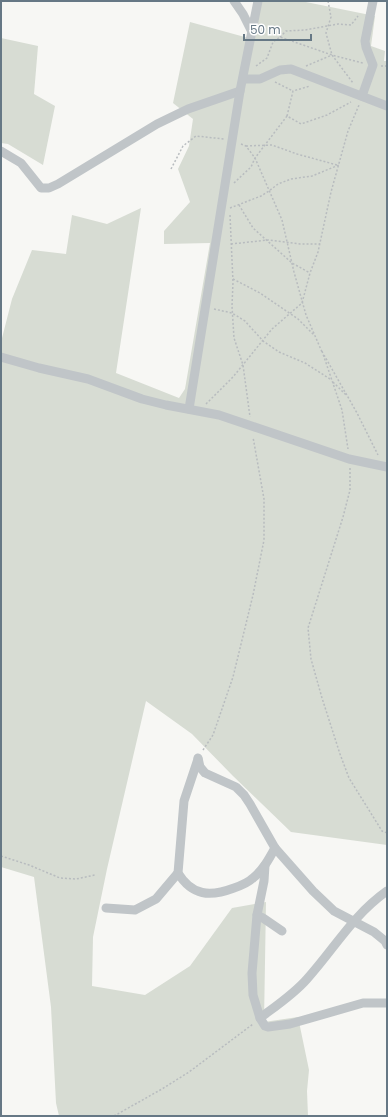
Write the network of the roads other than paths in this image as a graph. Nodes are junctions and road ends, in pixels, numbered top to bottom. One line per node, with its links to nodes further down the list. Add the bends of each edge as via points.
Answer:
1 (234, 1): 4 (street)
2 (258, 1): 4 (street)
3 (373, 1): 7 (street, via 365,41 373,65)
4 (252, 32): 5 (street)
5 (243, 79): 6 (street); 7 (street, via 264,78 283,69 295,70)
6 (240, 91): 9 (street, via 157,124 49,188 42,188 21,163); 11 (street)
7 (362, 96): 8 (street)
8 (387, 106)
9 (1, 151)
10 (1, 357): 11 (street, via 88,379 142,399)
11 (189, 409): 12 (street, via 252,425 349,459)
12 (385, 466)
13 (275, 848): 14 (street); 15 (street, via 244,795 236,787 205,773 198,758 184,801); 19 (street, via 334,911)
14 (265, 865): 15 (street, via 253,879 212,894 198,892 183,882); 18 (street)
15 (178, 873): 17 (street, via 156,898 135,910)
16 (387, 891): 19 (street)
17 (106, 908)
18 (257, 916): 20 (street); 23 (street, via 252,973 253,995)
19 (353, 922): 21 (street, via 374,932); 23 (street, via 308,979)
20 (282, 931)
21 (387, 945)
22 (387, 1003): 23 (street, via 363,1003 280,1026 265,1026)
23 (260, 1018)

